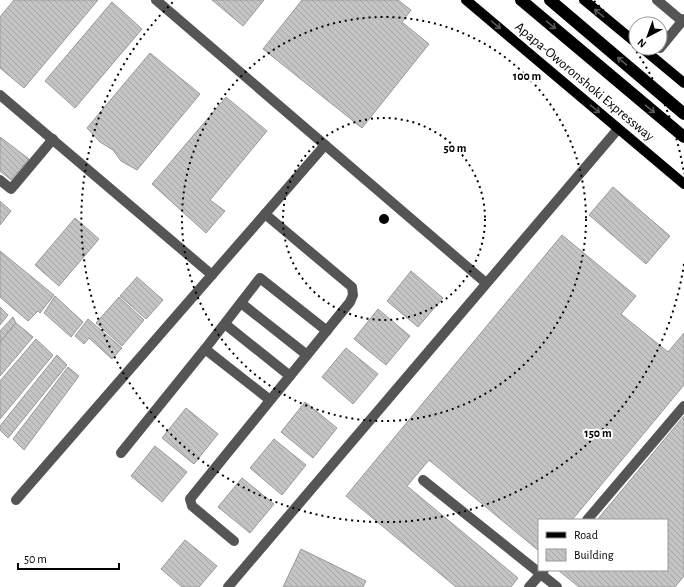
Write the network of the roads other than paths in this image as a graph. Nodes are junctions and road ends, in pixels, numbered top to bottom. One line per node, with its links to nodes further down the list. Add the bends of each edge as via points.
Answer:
1 (156, 0): 17 (street)
2 (466, 0): 14 (main road, Apapa-Oworonshoki Expressway, one-way to 14)
3 (521, 0): 15 (highway, Apapa-Oworonshoki Expressway, one-way to 15)
4 (550, 0): 13 (highway, one-way to 4)
5 (584, 0): 8 (main road, one-way to 5)
6 (657, 0): 7 (street)
7 (683, 20): 9 (street)
8 (628, 36)
9 (668, 38)
10 (653, 57): 11 (main road)
11 (684, 82)
12 (0, 95): 16 (street)
13 (684, 114)
14 (618, 129): 19 (main road, Apapa-Oworonshoki Expressway); 22 (street)
15 (684, 137)
16 (53, 139): 18 (street, via 11,189); 21 (street)
17 (325, 145): 20 (street); 22 (street)
18 (0, 180)
19 (684, 184)
20 (265, 214): 21 (street); 25 (street, via 352,287 353,295 350,302)
21 (212, 275): 33 (street)
22 (486, 283): 38 (street)
23 (241, 303): 24 (street); 25 (street, via 260,278); 27 (street)
24 (225, 324): 26 (street); 28 (street)
25 (326, 331): 27 (street)
26 (205, 349): 29 (street); 31 (street)
27 (307, 355): 28 (street)
28 (290, 376): 29 (street)
29 (270, 400): 35 (street, via 190,499 192,506)
30 (684, 406): 34 (street)
31 (121, 453)
32 (423, 480): 36 (street)
33 (16, 500)
34 (588, 519)
35 (234, 541)
36 (538, 568)
37 (543, 572): 39 (street); 40 (street)
38 (228, 587)
39 (529, 587)
40 (557, 587)

